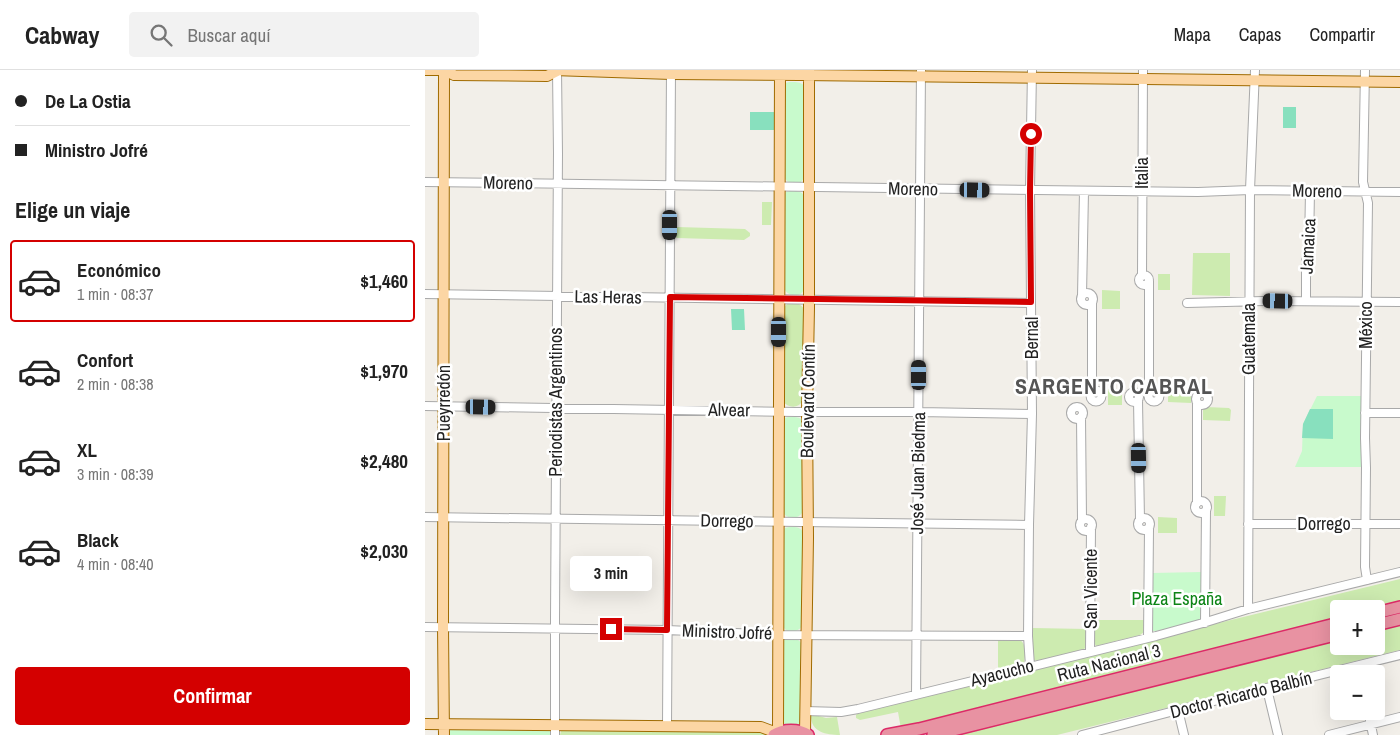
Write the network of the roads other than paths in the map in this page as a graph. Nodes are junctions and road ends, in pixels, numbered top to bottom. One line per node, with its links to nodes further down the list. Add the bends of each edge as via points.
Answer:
1 (425, 70): 2 (main road)
2 (444, 70): 3 (main road, via 454,75 547,76); 15 (main road, Pueyrredón)
3 (556, 70): 5 (main road); 16 (street, Periodistas Argentinos)
4 (1365, 70): 12 (street, México)
5 (671, 72): 6 (main road); 17 (street)
6 (780, 72): 7 (main road); 18 (main road, Boulevard Contín)
7 (809, 72): 8 (main road); 19 (main road, Boulevard Contín)
8 (921, 73): 9 (main road); 20 (street, José Juan Biedma)
9 (1032, 74): 10 (main road); 21 (street, Bernal)
10 (1143, 75): 11 (main road); 24 (street, Italia)
11 (1255, 75): 12 (main road); 22 (street, Guatemala)
12 (1365, 81): 13 (main road); 26 (street, México)
13 (1400, 82)
14 (425, 182): 15 (street, Moreno)
15 (444, 183): 16 (street, Moreno); 29 (main road, Pueyrredón)
16 (557, 184): 17 (street, Moreno); 30 (street, Periodistas Argentinos)
17 (670, 185): 18 (street, Moreno); 31 (street)
18 (781, 186): 19 (street, Moreno); 32 (main road, Boulevard Contín)
19 (809, 187): 20 (street, Moreno); 33 (main road, Boulevard Contín)
20 (921, 189): 21 (street, Moreno); 34 (street, José Juan Biedma)
21 (1030, 190): 23 (street, Moreno); 38 (street, Bernal)
22 (1250, 190): 24 (street, Moreno); 25 (street, Moreno); 35 (street, Guatemala)
23 (1084, 191): 24 (street, Moreno); 41 (street, via 1082,296 1091,294 1093,298)
24 (1142, 191): 42 (street, Italia, via 1142,276 1139,279 1140,284 1145,285 1149,281)
25 (1310, 191): 26 (street, Moreno); 36 (street, Jamaica)
26 (1365, 192): 27 (street, Moreno); 37 (street, México, via 1368,203)
27 (1400, 192)
28 (425, 294): 29 (street, Las Heras)
29 (444, 295): 30 (street, Las Heras); 46 (main road, Pueyrredón)
30 (557, 296): 31 (street, Las Heras); 47 (street, Periodistas Argentinos)
31 (670, 297): 32 (street, Las Heras); 48 (street)
32 (780, 299): 33 (street, Las Heras); 49 (main road, Boulevard Contín)
33 (809, 299): 34 (street, Las Heras); 50 (main road, Boulevard Contín)
34 (919, 301): 38 (street, Las Heras); 51 (street, José Juan Biedma)
35 (1249, 301): 36 (street); 40 (street); 63 (street, Guatemala)
36 (1306, 301): 37 (street)
37 (1366, 301): 39 (street); 52 (street, México)
38 (1031, 302): 54 (street, Bernal)
39 (1400, 302)
40 (1187, 303)
41 (1092, 392)
42 (1149, 393)
43 (1139, 400): 85 (street, via 1138,524 1145,531 1149,529)
44 (1197, 403): 73 (street, via 1197,503 1194,507 1197,512 1206,510)
45 (425, 406): 46 (street, Alvear)
46 (444, 406): 47 (street, Alvear); 57 (main road, Pueyrredón)
47 (556, 408): 48 (street, Alvear); 58 (street, Periodistas Argentinos)
48 (669, 409): 49 (street, Alvear); 59 (street)
49 (779, 411): 50 (street, Alvear); 60 (main road, Boulevard Contín)
50 (807, 412): 51 (street, Alvear); 61 (main road, Boulevard Contín)
51 (919, 412): 54 (street, Alvear); 62 (street, José Juan Biedma)
52 (1365, 413): 53 (street); 64 (street, México)
53 (1400, 413)
54 (1032, 414): 66 (street, Bernal)
55 (1081, 418): 86 (street, San Vicente, via 1080,525 1082,530 1091,527)
56 (425, 518): 57 (street, Dorrego)
57 (443, 518): 58 (street, Dorrego); 77 (main road, Pueyrredón)
58 (555, 519): 59 (street, Dorrego); 78 (street, Periodistas Argentinos)
59 (668, 520): 60 (street, Dorrego); 79 (street)
60 (779, 522): 61 (street, Dorrego); 80 (main road, Boulevard Contín)
61 (807, 523): 62 (street, Dorrego); 81 (main road, Boulevard Contín)
62 (918, 524): 66 (street, Dorrego); 82 (street, José Juan Biedma)
63 (1248, 524): 64 (street, Dorrego); 70 (street, Guatemala)
64 (1365, 524): 65 (street, Dorrego); 68 (street, México)
65 (1400, 524)
66 (1029, 525): 83 (street, Bernal)
67 (1400, 572): 68 (street, Ayacucho)
68 (1367, 580): 70 (street, Ayacucho)
69 (1400, 607): 71 (highway)
70 (1247, 609): 73 (street, Ayacucho)
71 (1385, 611)
72 (1400, 619): 74 (highway)
73 (1205, 623): 85 (street, Ayacucho)
74 (1385, 623)
75 (1330, 624): 105 (highway, Ruta Nacional 3)
76 (425, 627): 77 (street, Ministro Jofré)
77 (443, 627): 78 (street, Ministro Jofré); 100 (main road, Pueyrredón)
78 (555, 628): 79 (street, Ministro Jofré); 101 (street, Periodistas Argentinos)
79 (667, 630): 80 (street, Ministro Jofré); 99 (street)
80 (778, 635): 81 (street, Ministro Jofré); 103 (main road, Boulevard Contín)
81 (807, 635): 82 (street, Ministro Jofré); 93 (main road, Boulevard Contín)
82 (917, 636): 83 (street, Ministro Jofré); 92 (street, José Juan Biedma)
83 (1028, 636): 89 (street, Bernal)
84 (1330, 636): 106 (highway, Ruta Nacional 3)
85 (1148, 638): 86 (street, Ayacucho)
86 (1090, 651): 89 (street, Ayacucho)
87 (1400, 655): 88 (street, Doctor Ricardo Balbín)
88 (1372, 665)
89 (1029, 666): 92 (street, Ayacucho)
90 (1330, 676): 91 (street, Doctor Ricardo Balbín)
91 (1267, 689): 94 (street, Doctor Ricardo Balbín); 109 (street)
92 (917, 695): 93 (street, Ayacucho, via 841,712)
93 (805, 710): 104 (main road, Boulevard Contín)
94 (1178, 710): 102 (street, Doctor Ricardo Balbín); 108 (street)
95 (1400, 717): 98 (street)
96 (1370, 720): 98 (street)
97 (425, 724): 100 (main road)
98 (1371, 725): 110 (street); 111 (street)
99 (667, 727): 101 (main road); 103 (main road, via 761,727)
100 (444, 730): 101 (main road)
101 (555, 730)
102 (1109, 732): 107 (street, Doctor Ricardo Balbín)
103 (777, 734): 104 (highway, via 794,730)
104 (809, 734)
105 (887, 735)
106 (933, 735)
107 (1082, 735)
108 (1184, 735)
109 (1278, 735)
110 (1329, 735)
111 (1373, 735)

